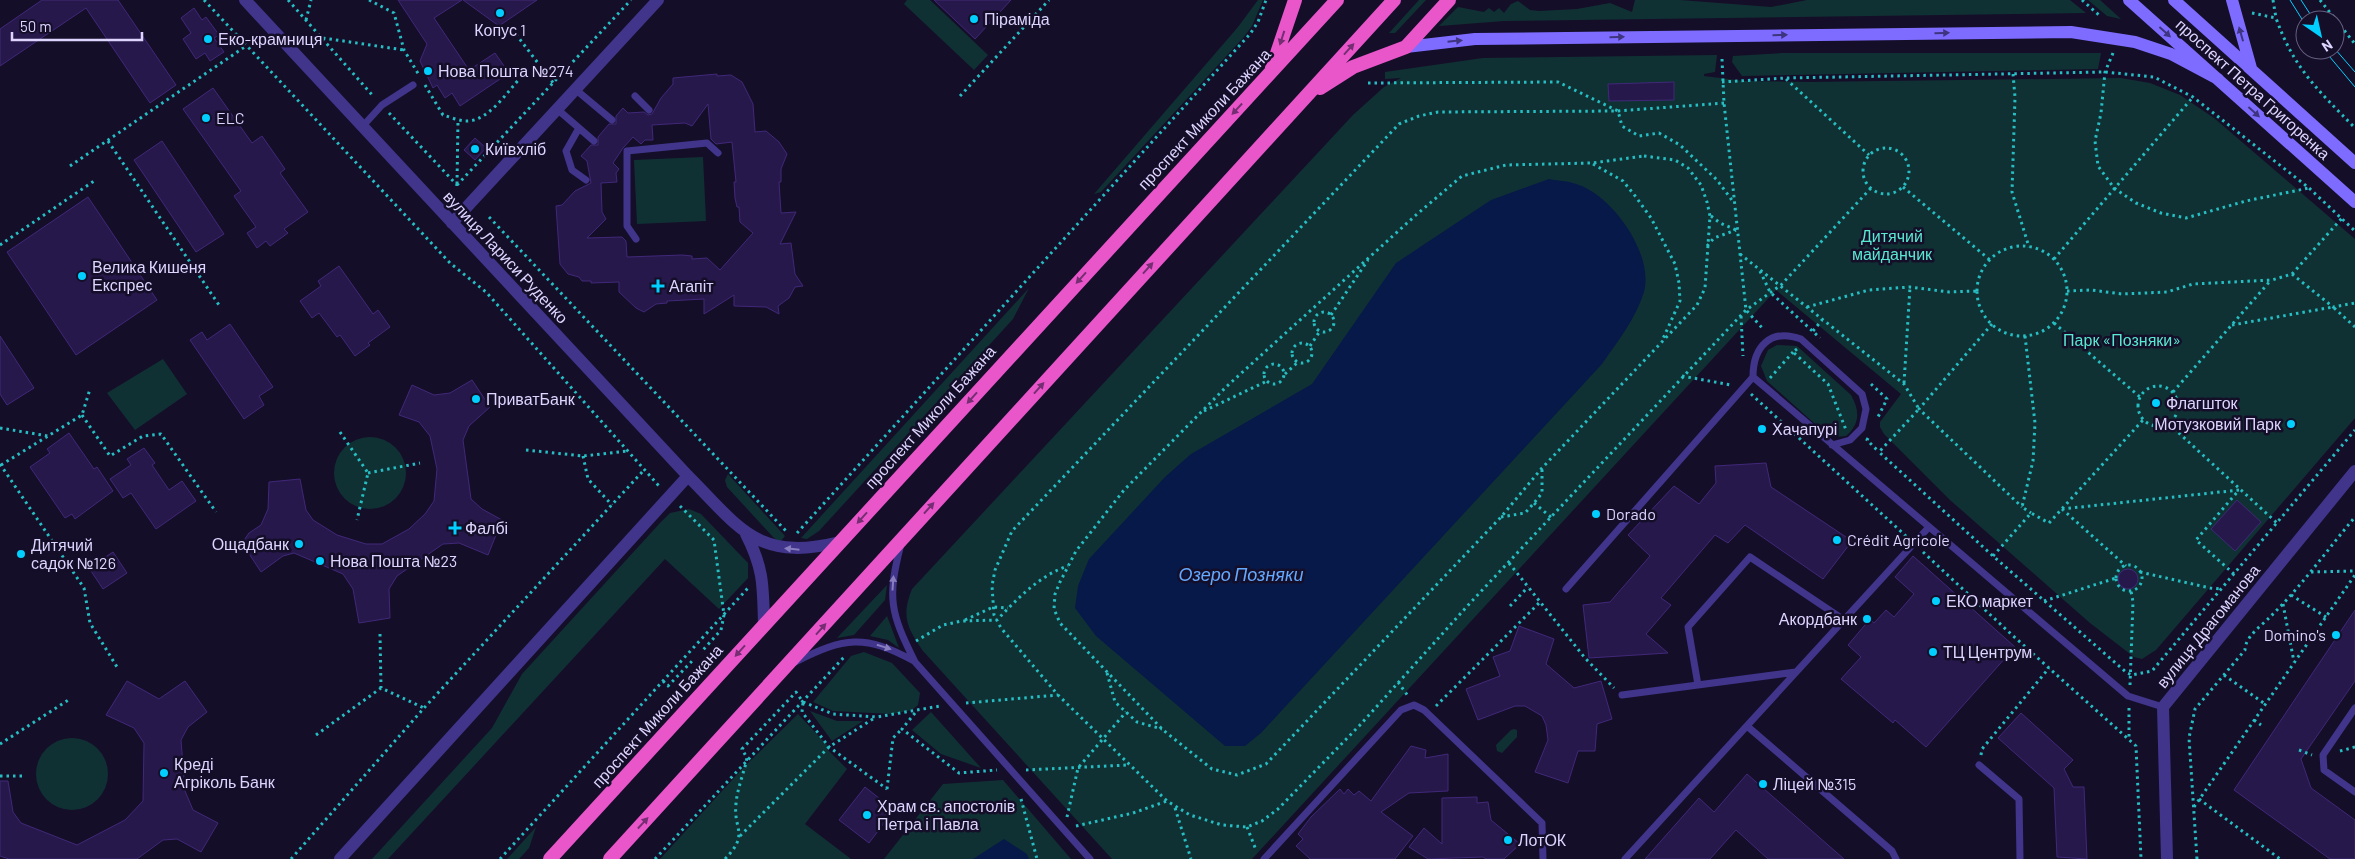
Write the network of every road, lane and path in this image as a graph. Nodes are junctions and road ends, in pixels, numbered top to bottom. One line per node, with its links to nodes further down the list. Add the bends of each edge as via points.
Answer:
1 (204, 0): 27 (path)
2 (245, 0): 55 (street, вулиця Лариси Руденко)
3 (288, 0): 23 (path)
4 (311, 0): 23 (path)
5 (369, 0): 29 (path, via 394,13)
6 (631, 0): 41 (path)
7 (658, 0): 43 (street)
8 (1049, 0): 45 (path)
9 (1266, 0): 75 (path, via 1250,34 793,538)
10 (1337, 0): 34 (highway, проспект Миколи Бажана)
11 (1394, 0): 47 (highway, one-way to 11)
12 (1449, 0): 28 (highway)
13 (2082, 0): 21 (path)
14 (2129, 0): 38 (main road, проспект Петра Григоренка, one-way to 38)
15 (2174, 0): 32 (main road, проспект Петра Григоренка)
16 (2232, 0): 32 (main road, one-way to 16)
17 (2273, 0): 22 (path)
18 (2320, 0): 26 (path)
19 (1294, 1): 34 (highway, one-way to 34)
20 (2252, 13): 22 (path)
21 (2100, 16)
22 (2276, 18): 57 (path, via 2296,64)
23 (306, 20): 25 (path)
24 (512, 29): 41 (path)
25 (323, 38): 29 (path); 49 (path)
26 (2355, 44)
27 (246, 46): 58 (path); 138 (path, via 450,263 486,292)
28 (1406, 46): 38 (main road, one-way to 38, via 1475,39 2071,32 2135,42 2171,54); 47 (highway, via 1353,67)
29 (404, 50): 53 (path, via 443,115)
30 (2113, 53): 33 (path)
31 (1722, 59): 39 (path)
32 (2251, 68): 62 (main road, проспект Петра Григоренка)
33 (2105, 72): 35 (path); 46 (path, via 2154,76); 70 (path, via 2095,141 2098,166)
34 (1270, 73): 163 (highway, проспект Миколи Бажана, one-way to 163)
35 (2013, 74): 37 (path); 83 (path, via 2012,192)
36 (522, 77): 53 (path, via 478,119)
37 (1786, 78): 39 (path); 61 (path)
38 (2218, 79): 72 (main road, проспект Петра Григоренка, one-way to 72)
39 (1722, 82): 48 (path)
40 (1368, 83): 52 (path, via 1558,82)
41 (554, 84): 67 (path)
42 (413, 85): 49 (lane)
43 (576, 89): 50 (street); 54 (lane)
44 (635, 96): 51 (lane)
45 (960, 96)
46 (2193, 97): 70 (path); 71 (path)
47 (1304, 98): 162 (highway, one-way to 47)
48 (1724, 103): 52 (path); 73 (path)
49 (382, 105): 55 (lane); 67 (path)
50 (557, 110): 56 (lane); 77 (street)
51 (649, 110)
52 (1618, 111): 73 (path, via 1622,126 1639,136 1659,133 1680,144); 184 (path, via 1438,112 1399,124 1012,531 995,570)
53 (458, 120): 67 (path)
54 (612, 120)
55 (362, 127): 77 (street, вулиця Лариси Руденко)
56 (579, 128): 59 (lane); 65 (lane, via 566,151 572,170)
57 (2355, 128)
58 (108, 140): 64 (path); 95 (path)
59 (594, 141)
60 (718, 153): 80 (lane, via 707,143 627,151 627,226)
61 (1869, 155): 68 (path, via 1883,148 1899,152 1908,164 1908,180); 69 (path, via 1863,168)
62 (2355, 163)
63 (1592, 164): 74 (path, via 1644,156 1675,160 1688,168 1700,186); 85 (path, via 1506,165 1462,176); 110 (path, via 1623,181 1651,218 1674,264 1680,301)
64 (70, 166)
65 (586, 180)
66 (94, 181): 81 (path)
67 (457, 185)
68 (1903, 187): 69 (path, via 1891,194); 87 (path)
69 (1871, 188): 90 (path)
70 (2114, 188): 71 (path, via 2136,203 2186,218); 86 (path)
71 (2309, 188): 76 (path)
72 (2355, 202)
73 (1734, 203): 78 (path)
74 (1710, 216): 78 (path); 82 (path)
75 (489, 217)
76 (2342, 218): 79 (path); 88 (path)
77 (452, 223): 146 (street, вулиця Лариси Руденко)
78 (1736, 230): 82 (path, via 1714,238); 84 (path)
79 (2355, 231)
80 (636, 238)
81 (0, 246)
82 (1706, 246): 110 (path, via 1705,288 1697,305)
83 (2029, 247): 86 (path); 87 (path, via 2008,249)
84 (1740, 254): 90 (path); 98 (path)
85 (1370, 257): 99 (path); 127 (path)
86 (2054, 259): 93 (path, via 2066,280)
87 (1990, 260): 92 (path)
88 (2292, 274): 89 (path); 97 (path)
89 (2272, 280): 93 (path, via 2193,284 2167,292); 104 (path)
90 (1781, 285): 96 (path); 98 (path)
91 (1910, 287): 92 (path, via 1949,292); 96 (path, via 1869,290); 119 (path)
92 (1977, 291): 103 (path, via 1981,309)
93 (2067, 291): 102 (path, via 2061,314)
94 (2355, 303): 97 (path)
95 (219, 305)
96 (1807, 307): 101 (path)
97 (2333, 307): 104 (path); 105 (path)
98 (1746, 310): 100 (path); 108 (path)
99 (1332, 315): 106 (path, via 1332,328 1327,332); 106 (path, via 1323,312 1316,317 1315,327)
100 (1742, 316): 114 (path); 116 (path)
101 (1822, 320): 109 (path); 119 (path)
102 (2054, 323): 107 (path); 125 (path)
103 (1992, 324): 107 (path, via 2013,335); 126 (path)
104 (2232, 325): 123 (path)
105 (2355, 327)
106 (1320, 331): 111 (path)
107 (2026, 336): 151 (path, via 2035,423 2033,461)
108 (1771, 337): 109 (lane, via 1789,334); 117 (lane, via 1758,350)
109 (1804, 341): 112 (path); 135 (lane, via 1862,394 1866,409 1862,428)
110 (1661, 344): 142 (path)
111 (1310, 346): 113 (path, via 1310,359 1305,363); 113 (path, via 1301,343 1294,348 1293,357)
112 (1793, 352): 120 (path); 135 (path, via 1828,384)
113 (1298, 362): 115 (path)
114 (1743, 362)
115 (1284, 374): 118 (path, via 1280,383); 118 (path, via 1280,366 1270,365 1265,372)
116 (1682, 376): 121 (path); 157 (path)
117 (1753, 377): 120 (lane); 121 (lane)
118 (1267, 381): 127 (path)
119 (1904, 384): 126 (path)
120 (1763, 386): 124 (path); 136 (lane)
121 (1744, 387): 124 (path); 176 (lane)
122 (90, 389): 128 (path)
123 (2173, 392): 125 (path, via 2155,386); 130 (path, via 2178,409)
124 (1754, 396): 164 (path)
125 (2140, 398): 129 (path, via 2138,409)
126 (1919, 409): 151 (path); 165 (path, via 1879,452)
127 (1202, 412): 167 (path, via 1124,490)
128 (82, 415): 134 (path); 153 (path, via 110,456 142,436 161,434)
129 (2143, 420): 130 (path, via 2158,427); 152 (path)
130 (2169, 424): 147 (path)
131 (0, 428): 134 (path)
132 (2355, 430): 159 (path)
133 (340, 432): 145 (path)
134 (49, 436): 141 (path)
135 (1850, 440): 136 (lane)
136 (1832, 445): 160 (lane)
137 (526, 450): 139 (path)
138 (629, 451): 139 (path); 143 (path)
139 (583, 456): 150 (path, via 588,479)
140 (420, 463): 145 (path)
141 (1, 464): 199 (path, via 84,588 90,623)
142 (1542, 468): 149 (path, via 1542,493); 155 (path)
143 (644, 470): 148 (path); 150 (path)
144 (2355, 471): 215 (street, вулиця Драгоманова)
145 (368, 473): 158 (path)
146 (688, 476): 148 (street); 161 (street, вулиця Лариси Руденко)
147 (2239, 490): 152 (path); 159 (path); 172 (path, via 2196,540)
148 (670, 496): 186 (path, via 714,540); 248 (street)
149 (1534, 503): 155 (path, via 1525,513); 157 (path)
150 (612, 505): 216 (path)
151 (2022, 507): 154 (path)
152 (2062, 509): 154 (path, via 2048,523); 168 (path)
153 (216, 512)
154 (2031, 513): 165 (path)
155 (1501, 517): 225 (path, via 1266,764 1237,775 1212,769)
156 (2355, 517): 171 (path)
157 (1552, 518): 166 (path)
158 (357, 520)
159 (2276, 523): 172 (path)
160 (1929, 527): 164 (lane); 215 (lane, via 2128,696)
161 (746, 534): 163 (street, вулиця Лариси Руденко, one-way to 161, via 799,550 767,544); 191 (street, вулиця Лариси Руденко, via 762,573)
162 (903, 536): 193 (lane, one-way to 162, via 894,615 892,600 892,578); 200 (highway, one-way to 162)
163 (840, 542): 191 (highway, проспект Миколи Бажана)
164 (1914, 544): 189 (lane); 201 (path)
165 (1993, 556): 180 (path)
166 (1509, 563): 175 (path); 244 (path, via 1360,725 1278,808 1262,821)
167 (1068, 566): 185 (path, via 1053,571); 202 (path, via 1055,594 1054,609 1060,623)
168 (2126, 566): 170 (path); 174 (path, via 2119,570)
169 (2355, 571): 171 (path)
170 (2140, 572): 177 (path); 178 (path, via 2140,584)
171 (2310, 572): 179 (path)
172 (2234, 574): 177 (path)
173 (2355, 575): 187 (path)
174 (2116, 578): 178 (path, via 2120,588); 180 (path)
175 (1528, 587): 181 (path); 183 (path)
176 (1566, 589)
177 (2221, 589): 204 (path, via 2152,671)
178 (2131, 591): 204 (path)
179 (2290, 595): 182 (path); 187 (path)
180 (2044, 601): 204 (path)
181 (1540, 602): 209 (path, via 1585,658); 219 (path)
182 (2283, 604): 198 (path); 205 (path, via 2245,644 2245,650)
183 (1510, 606)
184 (993, 607): 185 (path); 188 (path); 190 (path)
185 (1008, 608): 188 (path)
186 (724, 614): 194 (path, via 721,630); 206 (path)
187 (2326, 617): 198 (path)
188 (998, 620): 190 (path); 210 (path, via 1001,628)
189 (1844, 620): 203 (lane); 207 (lane, via 1750,557 1688,627)
190 (962, 621): 193 (path, via 943,625)
191 (764, 625): 250 (highway, проспект Миколи Бажана, one-way to 250)
192 (380, 634): 208 (path)
193 (907, 646): 197 (lane)
194 (703, 650)
195 (849, 652): 212 (path)
196 (694, 659): 206 (path, via 668,686)
197 (915, 662): 200 (lane, one-way to 197, via 824,649 856,640 892,649); 213 (lane)
198 (2294, 662): 214 (path)
199 (117, 666)
200 (788, 666): 251 (highway, one-way to 200)
201 (2049, 668): 233 (path, via 1982,749); 263 (path, via 2136,746)
202 (1107, 672): 218 (path, via 1115,702); 225 (path)
203 (1796, 672): 207 (lane); 223 (lane)
204 (2132, 675)
205 (2224, 675): 214 (path); 243 (path, via 2196,709 2189,738)
206 (663, 681): 249 (path)
207 (1698, 685): 209 (lane)
208 (381, 688): 216 (path); 226 (path)
209 (1622, 695)
210 (1058, 696): 213 (path); 227 (path)
211 (70, 698): 228 (path)
212 (803, 702): 220 (path, via 833,714); 229 (path, via 802,712); 232 (path); 232 (path, via 796,692 742,749)
213 (951, 704): 220 (path); 245 (lane)
214 (2265, 704): 221 (path)
215 (2164, 707): 264 (street, вулиця Драгоманова)
216 (424, 708): 247 (path)
217 (2355, 708): 238 (lane, via 2323,755 2324,770)
218 (1126, 712): 225 (path, via 1137,722); 227 (path)
219 (1428, 714): 258 (lane, via 1414,705 1401,710); 259 (lane, via 1542,823)
220 (877, 717): 229 (path)
221 (2254, 720): 222 (path); 240 (path)
222 (2261, 724)
223 (1747, 726): 260 (lane); 261 (lane, via 1892,851)
224 (902, 729): 229 (path, via 893,738 887,789)
225 (1163, 730)
226 (316, 734)
227 (1102, 739): 241 (path); 245 (path, via 1078,768)
228 (0, 744)
229 (829, 747): 246 (path)
230 (2299, 750): 231 (path)
231 (2308, 755)
232 (747, 758): 246 (path, via 735,806); 252 (path)
233 (1978, 765): 262 (lane, via 2019,799)
234 (996, 770): 237 (path)
235 (0, 776): 236 (path)
236 (24, 776)
237 (1002, 777)
238 (2355, 792)
239 (1020, 796): 254 (path)
240 (2199, 799): 243 (path); 266 (path)
241 (1167, 801): 242 (path); 245 (path, via 1133,813)
242 (1175, 807): 244 (path, via 1222,825); 256 (path)
243 (2193, 808): 265 (path)
244 (1247, 827): 257 (path)
245 (1064, 828): 255 (lane)
246 (740, 836): 253 (path)
247 (291, 859)
248 (340, 859)
249 (500, 859)
250 (550, 859)
251 (610, 859)
252 (655, 859)
253 (725, 859)
254 (1037, 859)
255 (1090, 859)
256 (1191, 859)
257 (1259, 859)
258 (1264, 859)
259 (1543, 859)
260 (1625, 859)
261 (1896, 859)
262 (2020, 859)
263 (2141, 859)
264 (2166, 859)
265 (2197, 859)
266 (2280, 859)

